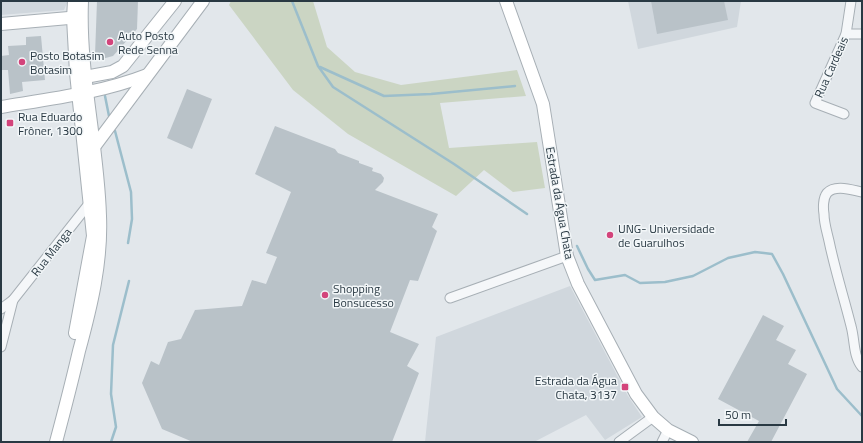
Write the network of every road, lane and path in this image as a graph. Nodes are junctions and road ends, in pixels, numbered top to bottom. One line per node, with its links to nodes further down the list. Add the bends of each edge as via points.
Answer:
1 (74, 1): 7 (main road)
2 (82, 1): 7 (main road)
3 (175, 1): 12 (main road, via 123,66 112,72)
4 (203, 1): 11 (main road)
5 (506, 1): 20 (main road, Estrada da Água Chata, via 543,104)
6 (851, 1): 9 (street, Rua Cardeais)
7 (77, 17): 8 (main road); 12 (main road); 13 (main road)
8 (1, 24)
9 (846, 34): 10 (street); 15 (street, Rua Cardeais, via 815,103)
10 (862, 34)
11 (147, 75): 13 (main road); 16 (main road)
12 (85, 77): 13 (main road)
13 (83, 93): 14 (main road); 16 (main road); 19 (main road)
14 (1, 107)
15 (844, 114)
16 (94, 147): 17 (main road)
17 (98, 192): 19 (street, Rua Manga); 30 (main road, via 100,242 94,289)
18 (862, 192): 25 (street, via 842,188 831,190 827,193 823,206 833,259 852,328 856,356)
19 (89, 203): 22 (street, Rua Manga); 29 (main road, via 93,236 78,324)
20 (567, 256): 21 (street); 26 (main road, Estrada da Água Chata, via 578,284 636,394)
21 (450, 298)
22 (13, 300): 23 (street, Rua Manga); 24 (street)
23 (1, 309)
24 (1, 347)
25 (862, 367)
26 (654, 417): 27 (main road, Estrada da Água Chata); 28 (street)
27 (668, 430): 31 (street); 32 (main road, Estrada da Água Chata)
28 (624, 441)
29 (50, 442)
30 (56, 442)
31 (662, 442)
32 (692, 442)

